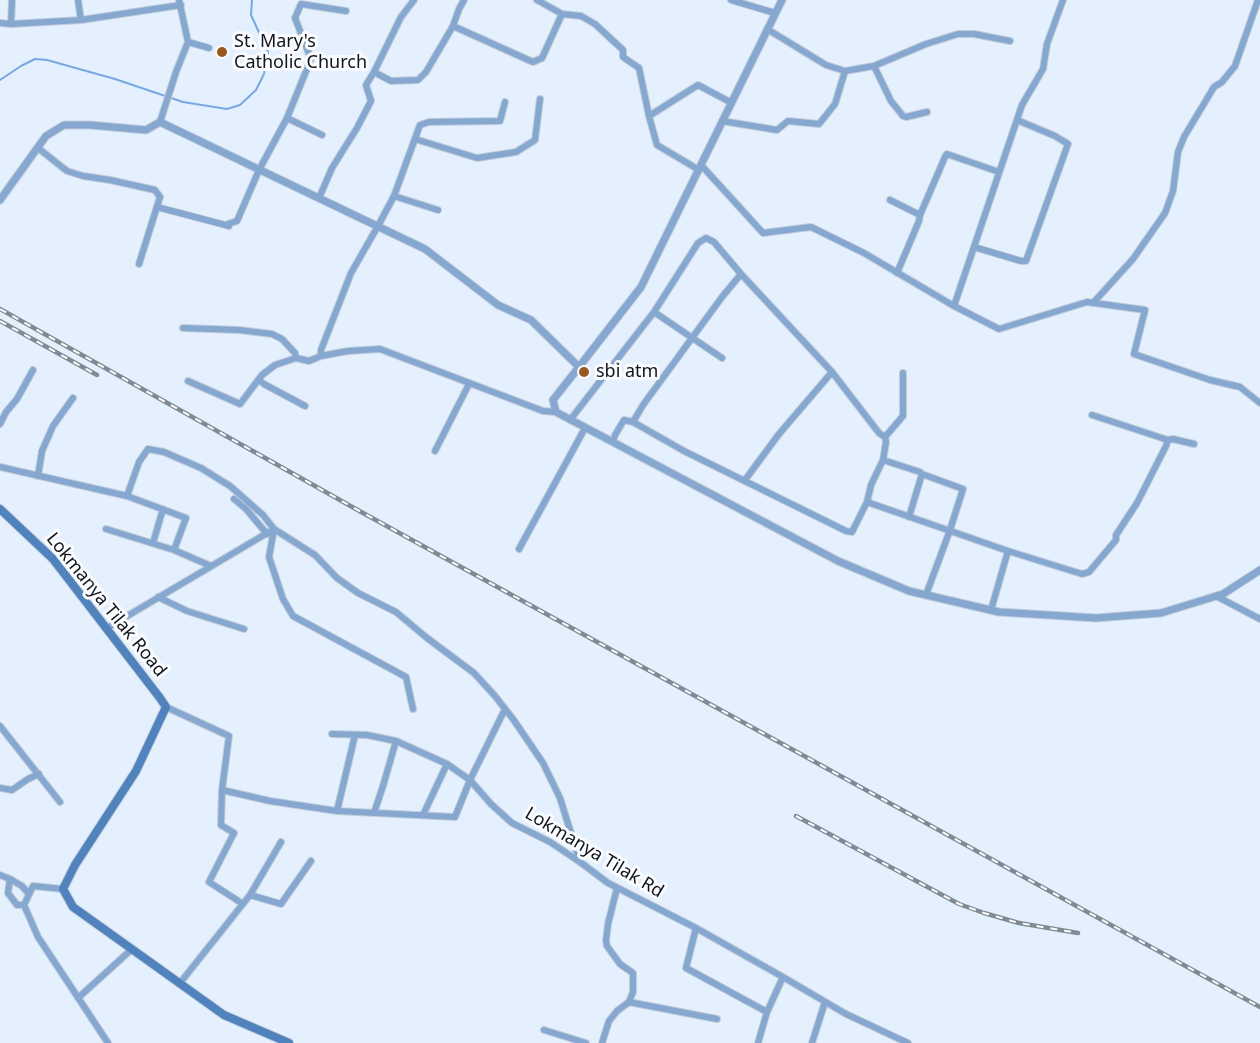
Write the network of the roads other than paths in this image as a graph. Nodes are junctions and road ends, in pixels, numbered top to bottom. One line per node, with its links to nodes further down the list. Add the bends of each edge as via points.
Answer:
1 (12, 0): 16 (street)
2 (78, 0): 14 (street)
3 (414, 0): 24 (street, via 401,17)
4 (464, 0): 17 (street)
5 (537, 0): 13 (street)
6 (731, 0): 12 (street)
7 (782, 0): 12 (street)
8 (1063, 0): 31 (street, via 1047,44 1043,69)
9 (1258, 0): 52 (street, via 1235,66 1214,87 1184,137 1165,213 1133,259)
10 (180, 3): 14 (street); 20 (street)
11 (346, 11): 30 (street, via 301,4 295,18 311,59)
12 (775, 13): 18 (street)
13 (562, 14): 17 (street, via 542,58 533,62); 29 (street, via 581,16 595,24 623,50 623,57 639,69)
14 (81, 20): 16 (street)
15 (0, 23): 16 (street)
16 (11, 24)
17 (453, 26): 24 (street, via 418,80 392,81)
18 (768, 29): 23 (street, via 826,65); 27 (street)
19 (1010, 41): 22 (street, via 958,34)
20 (188, 42): 21 (street); 33 (street)
21 (209, 48)
22 (874, 66): 23 (street); 28 (street, via 903,116)
23 (845, 70): 32 (street, via 836,104 819,124 788,121 777,129)
24 (374, 72): 41 (street, via 366,85 371,101)
25 (540, 99): 35 (street, via 535,140 516,152 477,158)
26 (505, 102): 35 (street, via 500,121 429,122 420,125)
27 (732, 103): 29 (street, via 698,85); 32 (street)
28 (927, 112)
29 (649, 117): 37 (street, via 657,145)
30 (287, 118): 34 (street); 38 (street)
31 (1017, 120): 39 (street); 48 (street, via 1068,144 1026,261)
32 (723, 121): 37 (street)
33 (160, 122): 36 (street, via 146,130 64,125 46,136); 38 (street)
34 (322, 135)
35 (415, 139): 40 (street)
36 (38, 148): 42 (street); 44 (street, via 67,171 155,190 160,197)
37 (700, 168): 50 (street, via 764,233 811,227); 60 (street, via 641,286)
38 (259, 170): 41 (street); 44 (street, via 237,221 229,225)
39 (999, 172): 46 (street, via 947,153); 48 (street)
40 (394, 196): 45 (street); 47 (street)
41 (319, 198): 47 (street)
42 (0, 200)
43 (890, 200): 46 (street)
44 (157, 207): 49 (street)
45 (438, 210)
46 (920, 215): 50 (street)
47 (378, 226): 57 (street, via 351,273); 60 (street, via 424,249 498,305 531,320)
48 (974, 247): 53 (street)
49 (139, 264)
50 (897, 273): 53 (street)
51 (741, 274): 54 (street, via 706,237 698,243); 56 (street); 62 (street)
52 (1093, 303): 53 (street, via 999,329); 68 (street, via 1145,310 1134,354 1240,387)
53 (954, 306)
54 (654, 312): 56 (street); 72 (street)
55 (183, 328): 58 (street, via 272,334 282,339)
56 (693, 338): 59 (street); 73 (street)
57 (321, 356): 58 (street, via 309,361); 66 (street, via 380,349)
58 (296, 358): 64 (street, via 275,365)
59 (722, 358)
60 (579, 367): 70 (street, via 553,400)
61 (33, 370): 74 (street)
62 (832, 372): 76 (street); 85 (street)
63 (903, 373): 76 (street, via 903,416)
64 (259, 380): 65 (street, via 240,404); 69 (street)
65 (188, 381)
66 (469, 384): 70 (street, via 543,411); 80 (street)
67 (74, 398): 84 (street, via 53,426 42,451)
68 (1260, 403)
69 (305, 406)
70 (556, 412): 72 (street)
71 (1092, 415): 77 (street)
72 (570, 420): 75 (street)
73 (633, 422): 78 (street, via 624,420); 85 (street)
74 (0, 424)
75 (585, 428): 78 (street); 97 (street)
76 (885, 437): 81 (street)
77 (1168, 440): 79 (street); 99 (street, via 1116,540 1089,572 1082,574)
78 (613, 442): 102 (street, via 838,561)
79 (1194, 444)
80 (435, 450)
81 (883, 460): 83 (street); 88 (street)
82 (0, 466): 84 (street)
83 (922, 474): 91 (street); 94 (street, via 963,489)
84 (38, 476): 86 (street)
85 (745, 480): 88 (street, via 846,531 852,532)
86 (127, 496): 90 (street); 93 (street, via 148,449 164,452 230,486)
87 (234, 499): 95 (street)
88 (867, 502): 91 (street)
89 (0, 509): 107 (main road, Lokmanya Tilak Road, via 53,560)
90 (163, 509): 96 (street); 98 (street, via 186,518)
91 (909, 516): 94 (street)
92 (106, 529): 96 (street)
93 (274, 529): 95 (street); 110 (street, via 269,557 282,599 293,616 406,677); 111 (street, via 315,555 358,593 396,612 474,673)
94 (950, 530): 99 (street); 102 (street)
95 (267, 534): 100 (street)
96 (153, 543): 98 (street)
97 (519, 549)
98 (174, 550): 100 (street)
99 (1008, 551): 105 (street)
100 (211, 566): 104 (street)
101 (1260, 570): 103 (street)
102 (926, 595): 105 (street)
103 (1216, 596): 105 (street, via 1161,613 1096,618); 106 (street)
104 (158, 597): 107 (street); 108 (street, via 187,611)
105 (991, 610)
106 (1260, 619)
107 (106, 628): 109 (main road, Lokmanya Tilak Road)
108 (244, 629)
109 (166, 707): 120 (street, via 229,736); 131 (main road, via 136,771)
110 (413, 709)
111 (506, 709): 118 (street); 127 (street, via 543,763 560,798)
112 (0, 726): 117 (street)
113 (332, 734): 114 (street, Lokmanya Tilak Rd)
114 (355, 735): 115 (street, Lokmanya Tilak Rd); 122 (street)
115 (396, 741): 116 (street, Lokmanya Tilak Rd); 123 (street)
116 (447, 764): 118 (street, Lokmanya Tilak Rd); 124 (street)
117 (39, 774): 119 (street, via 12,790); 121 (street)
118 (470, 780): 124 (street, via 455,817); 127 (street, Lokmanya Tilak Rd, via 512,823)
119 (0, 788)
120 (222, 790): 122 (street); 134 (street, via 221,825 234,833 209,882)
121 (60, 802)
122 (337, 811): 123 (street)
123 (374, 813): 124 (street)
124 (423, 815)
125 (281, 842): 133 (street)
126 (311, 861): 133 (street, via 280,904)
127 (580, 861): 130 (street, Lokmanya Tilak Rd)
128 (0, 875): 129 (street)
129 (10, 879): 132 (street); 135 (street, via 8,893 17,905)
130 (617, 888): 136 (street, Lokmanya Tilak Rd); 141 (street, via 606,941 620,964 633,973)
131 (63, 889): 132 (street, via 33,886); 137 (main road, via 74,907)
132 (29, 894): 135 (street)
133 (250, 895): 134 (street)
134 (243, 904): 139 (street)
135 (24, 905): 140 (street, via 38,937)
136 (696, 928): 138 (street, Lokmanya Tilak Rd); 143 (street, via 686,968)
137 (132, 949): 139 (main road); 140 (street)
138 (783, 977): 142 (street, Lokmanya Tilak Rd); 143 (street)
139 (180, 983): 147 (main road, via 224,1015)
140 (78, 998): 146 (street)
141 (629, 1002): 144 (street); 149 (street, via 609,1021)
142 (825, 1002): 151 (street); 152 (street, Lokmanya Tilak Rd)
143 (767, 1012): 150 (street)
144 (717, 1019)
145 (544, 1030): 148 (street)
146 (108, 1043)
147 (289, 1043)
148 (586, 1043)
149 (602, 1043)
150 (758, 1043)
151 (812, 1043)
152 (908, 1043)

